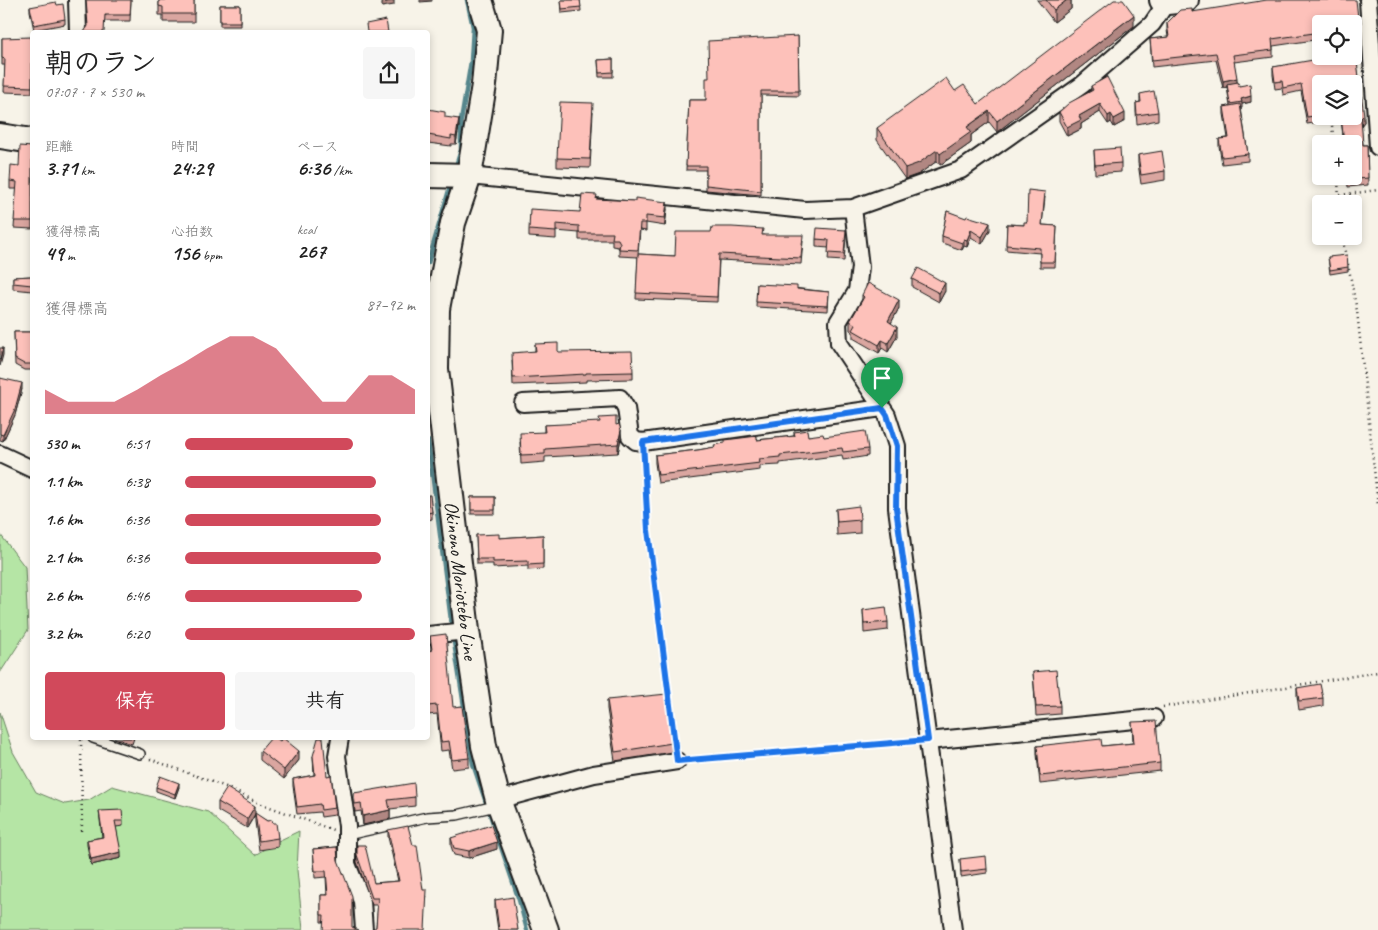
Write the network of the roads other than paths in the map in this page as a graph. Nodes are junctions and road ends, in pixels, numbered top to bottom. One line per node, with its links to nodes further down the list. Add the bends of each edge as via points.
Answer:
1 (77, 0): 5 (street)
2 (480, 0): 10 (main road, Okinono Moriotebo Line, via 489,30 484,85)
3 (1368, 0): 8 (street)
4 (1172, 1): 11 (street, via 1152,24 1082,85 961,170)
5 (78, 30)
6 (0, 136): 7 (main road)
7 (30, 142)
8 (1378, 147)
9 (430, 175): 10 (main road)
10 (469, 176): 11 (street, via 805,210); 12 (main road, Okinono Moriotebo Line, via 452,223 438,309)
11 (853, 208): 14 (street, via 860,267 857,291 838,322 839,342)
12 (433, 394): 17 (main road, Okinono Moriotebo Line)
13 (523, 403): 14 (street, via 620,398 626,408 630,436 643,442)
14 (882, 408): 22 (street, via 897,446 896,508)
15 (0, 454): 16 (street)
16 (30, 468)
17 (467, 632): 18 (street); 25 (main road, Okinono Moriotebo Line, via 484,746)
18 (430, 635)
19 (1154, 718): 22 (street)
20 (99, 740): 23 (lane)
21 (340, 740): 26 (street, via 336,756)
22 (928, 740): 29 (street)
23 (140, 754)
24 (677, 761): 25 (street, via 594,774)
25 (499, 802): 26 (lane, via 457,815 427,817); 28 (main road, Okinono Moriotebo Line)
26 (347, 835): 27 (street, via 347,864 362,901)
27 (364, 930)
28 (546, 930)
29 (953, 930)

